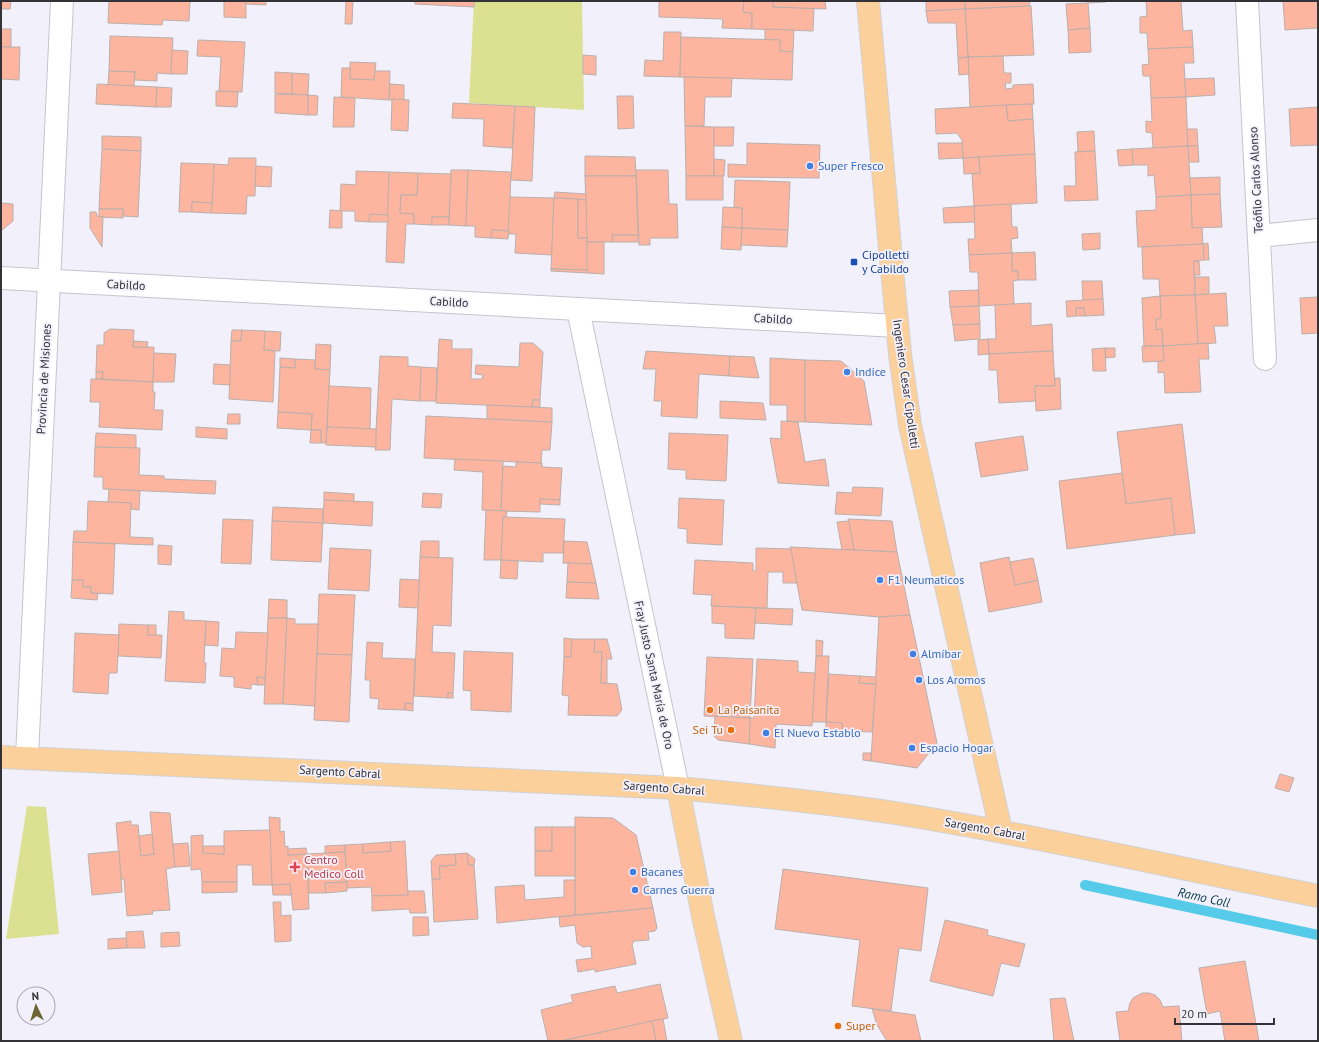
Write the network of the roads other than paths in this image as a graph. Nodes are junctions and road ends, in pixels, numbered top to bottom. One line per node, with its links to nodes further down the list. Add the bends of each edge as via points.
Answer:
1 (62, 1): 7 (street, Provincia de Misiones)
2 (868, 1): 9 (main road, Ingeniero Cesar Cipolletti)
3 (1247, 1): 5 (street, Teófilo Carlos Alonso)
4 (1318, 230): 5 (street)
5 (1259, 236): 10 (street, Teófilo Carlos Alonso)
6 (1, 278): 7 (street, Cabildo)
7 (49, 281): 8 (street, Cabildo); 12 (street, Provincia de Misiones)
8 (578, 309): 9 (street, Cabildo); 13 (street, Fray Justo Santa María de Oro)
9 (897, 326): 14 (main road, Ingeniero Cesar Cipolletti, via 910,425)
10 (1265, 359)
11 (1, 757): 12 (main road, Sargento Cabral)
12 (27, 758): 13 (main road, Sargento Cabral)
13 (678, 788): 14 (main road, Sargento Cabral, via 785,798); 16 (main road, Fray Justo Santa María de Oro)
14 (1001, 831): 15 (main road, Sargento Cabral)
15 (1318, 896)
16 (731, 1041)

